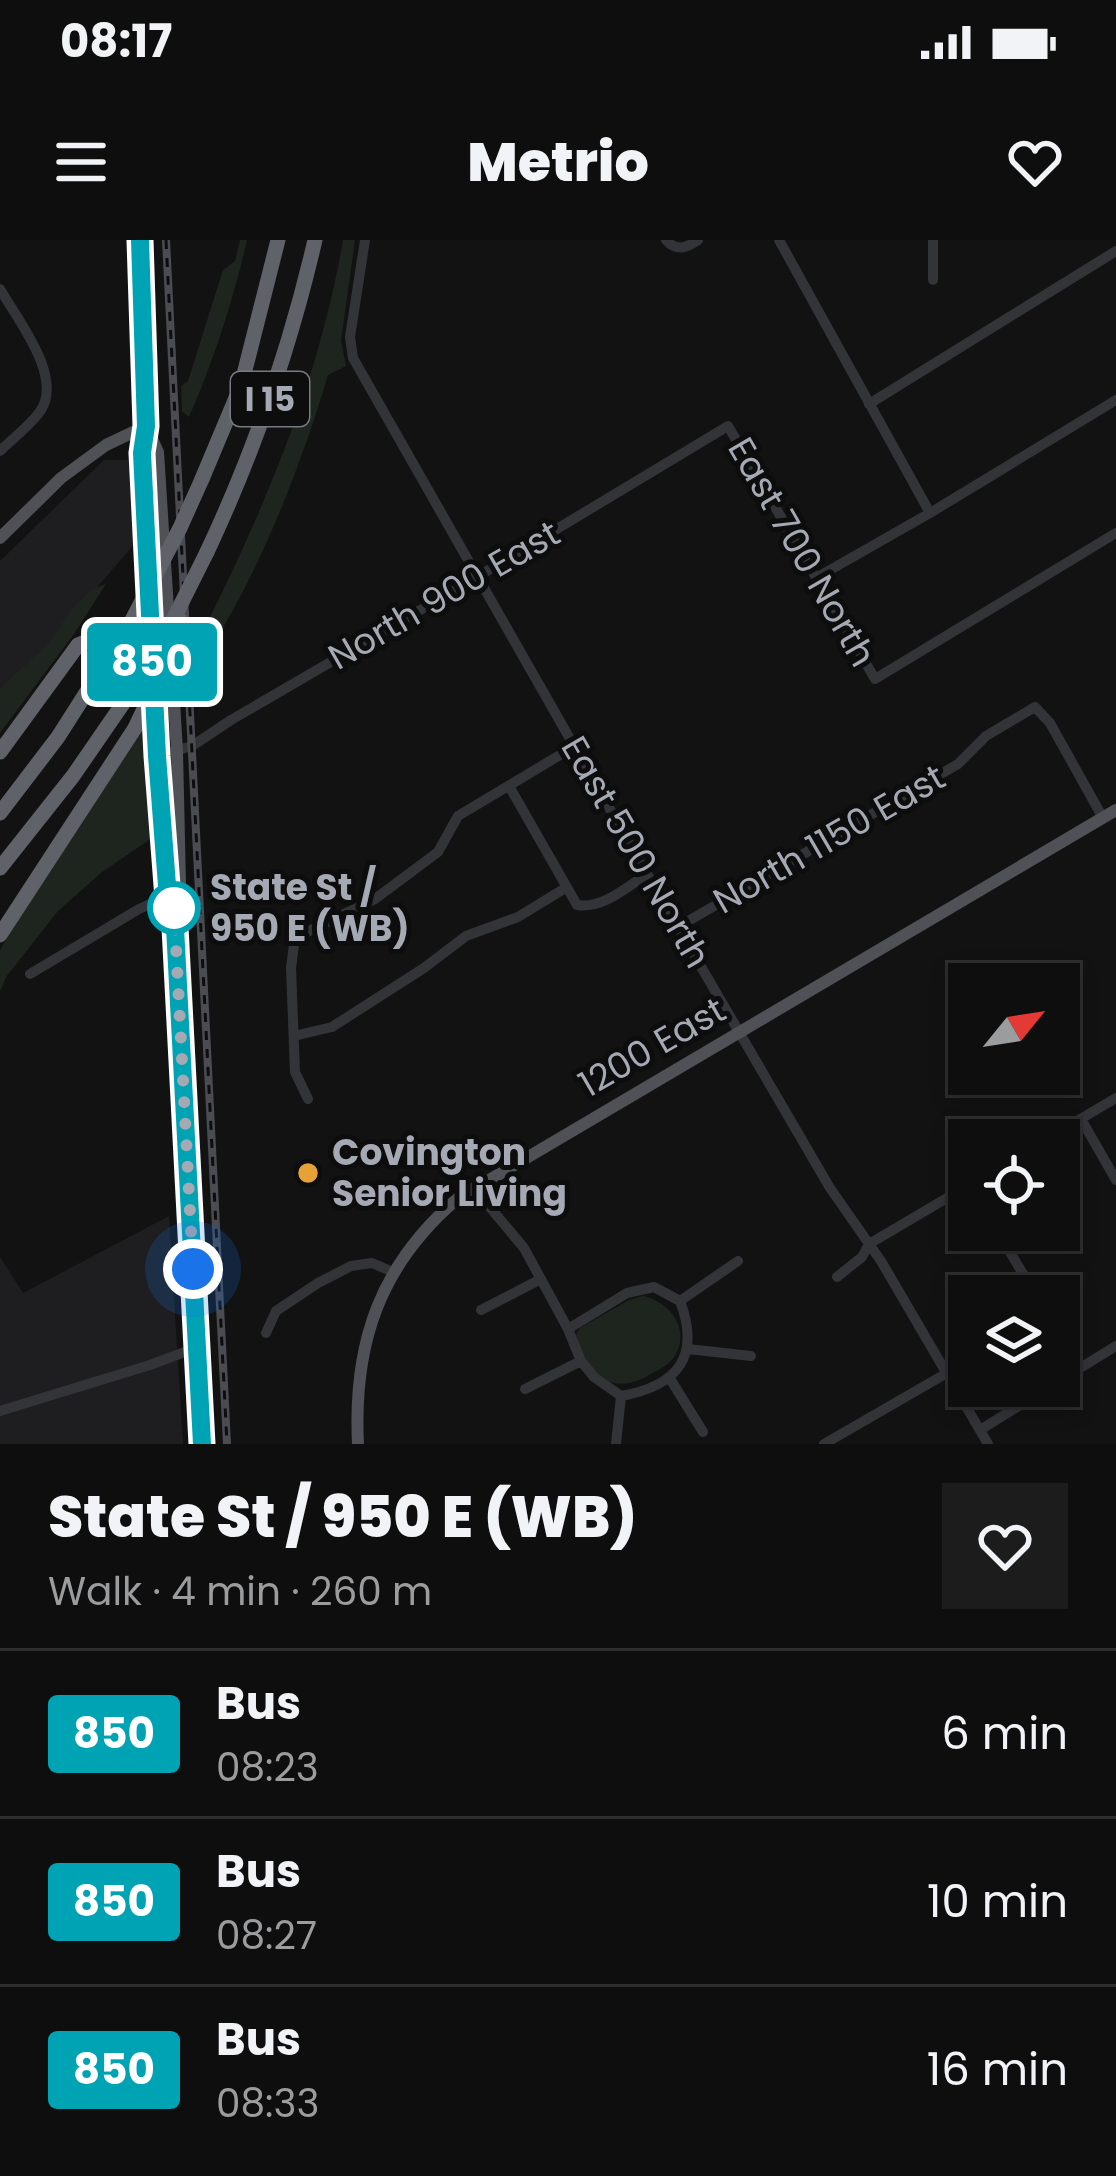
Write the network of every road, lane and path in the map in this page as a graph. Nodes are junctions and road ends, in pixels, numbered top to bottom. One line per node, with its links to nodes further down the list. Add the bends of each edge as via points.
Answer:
1 (140, 240): 14 (main road)
2 (278, 240): 23 (highway, I 15, bridge, via 241,386)
3 (315, 240): 22 (highway, I 15, bridge, via 277,381)
4 (365, 240): 20 (street, East 500 North, via 350,351)
5 (698, 240): 8 (street)
6 (779, 240): 13 (street)
7 (934, 240): 10 (street)
8 (672, 244)
9 (1116, 251): 13 (street)
10 (932, 280)
11 (0, 289): 16 (street, via 40,358 47,390 40,412)
12 (1116, 400): 17 (street)
13 (869, 404): 17 (street)
14 (146, 426): 19 (main road, via 61,478); 25 (main road, via 158,452); 27 (main road)
15 (728, 426): 20 (street, North 900 East); 21 (street, East 700 North)
16 (0, 451)
17 (930, 513): 21 (street)
18 (1116, 533): 21 (street, East 700 North, via 875,679)
19 (0, 538)
20 (477, 578): 24 (street, East 500 North); 25 (street, North 900 East)
21 (816, 578)
22 (190, 586): 31 (highway, I 15, bridge, via 74,776); 36 (highway, bridge, via 134,728)
23 (130, 624): 26 (highway, via 78,645); 29 (highway, I 15)
24 (575, 746): 28 (street); 32 (street, East 500 North)
25 (177, 749): 27 (street, North 900 East); 34 (main road, via 180,884)
26 (0, 752)
27 (157, 756): 34 (main road)
28 (509, 786): 33 (street); 39 (street, via 458,815 438,852 375,898 301,934 291,968)
29 (0, 813)
30 (1110, 814): 35 (street, North 1150 East, via 1035,707 958,764); 38 (main road, 1200 East)
31 (0, 868)
32 (647, 874): 33 (street, via 585,908); 35 (street, East 500 North)
33 (567, 887): 39 (street, via 466,936 332,1027)
34 (171, 903): 37 (street, via 139,909); 55 (main road)
35 (678, 927): 38 (street, East 500 North)
36 (0, 935)
37 (31, 974)
38 (740, 1031): 44 (main road, 1200 East); 46 (street, East 500 North)
39 (294, 1036): 41 (street, via 295,1072)
40 (1116, 1098): 42 (street)
41 (308, 1099)
42 (1081, 1119): 43 (street)
43 (1116, 1180)
44 (473, 1187): 48 (main road, 1200 East, via 438,1215); 50 (street)
45 (948, 1197): 46 (street)
46 (869, 1244): 49 (street); 61 (street, East 500 North)
47 (739, 1261): 51 (street)
48 (394, 1272): 54 (street, via 351,1266 277,1311); 71 (main road, 1200 East, via 360,1364)
49 (836, 1277)
50 (541, 1279): 52 (street); 53 (street)
51 (680, 1301): 53 (street, via 654,1286); 57 (street)
52 (481, 1310)
53 (568, 1329): 59 (street)
54 (266, 1333)
55 (198, 1346): 66 (street); 70 (main road)
56 (1116, 1346): 60 (street)
57 (688, 1349): 58 (street); 62 (street)
58 (751, 1356)
59 (581, 1361): 63 (street); 64 (street)
60 (1080, 1367)
61 (947, 1373): 67 (street, East 500 North); 68 (street)
62 (669, 1377): 64 (street); 69 (street)
63 (525, 1389)
64 (621, 1396): 72 (street)
65 (1017, 1407): 67 (street)
66 (0, 1411)
67 (980, 1430): 75 (street, East 500 North)
68 (848, 1431): 73 (street); 74 (street)
69 (703, 1432)
70 (202, 1444)
71 (358, 1444)
72 (616, 1444)
73 (824, 1444)
74 (855, 1444)
75 (988, 1444)

